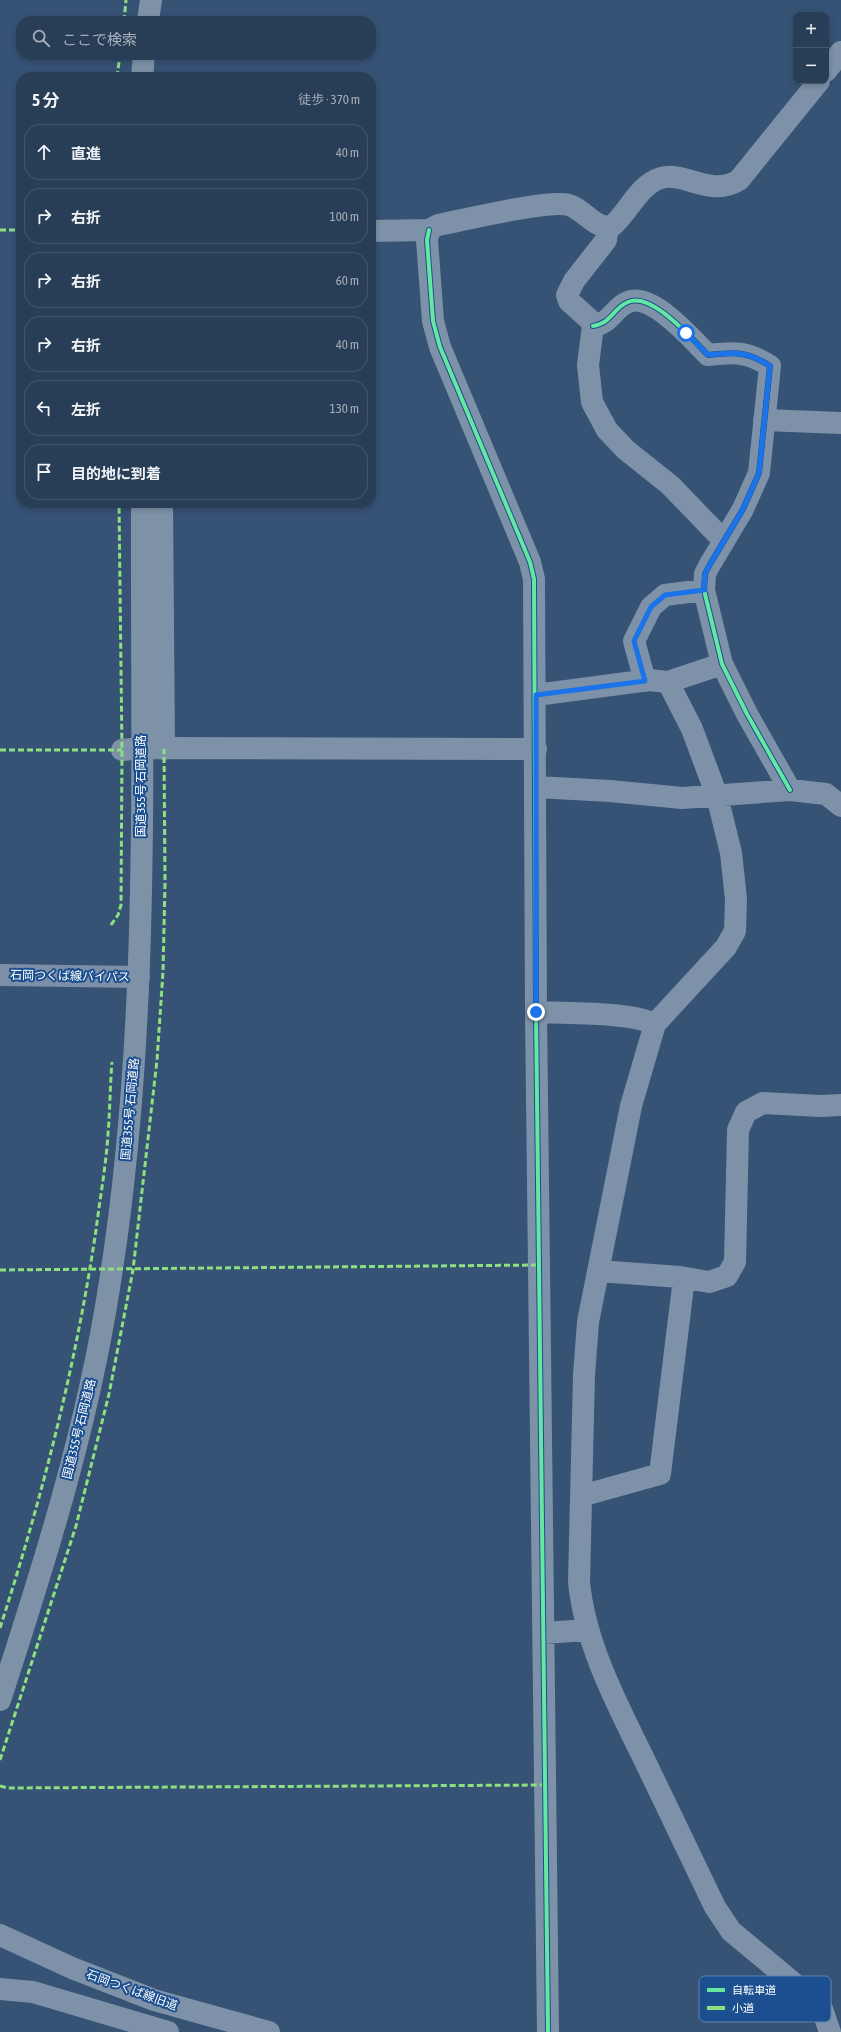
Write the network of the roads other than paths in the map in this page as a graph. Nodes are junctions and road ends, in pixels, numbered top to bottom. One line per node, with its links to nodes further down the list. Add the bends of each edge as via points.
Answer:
1 (151, 0): 2 (highway)
2 (149, 16)
3 (144, 60): 5 (highway)
4 (831, 68): 6 (street, via 739,180 722,187 660,178 645,189 617,222)
5 (142, 72)
6 (608, 227): 7 (street, via 598,224 570,205 549,204 438,225); 9 (street, via 606,240 574,281 567,295 569,301)
7 (429, 230): 8 (street); 19 (street, via 427,240 433,321 440,347 532,567)
8 (376, 231)
9 (593, 326): 10 (street, via 602,325 628,302 636,300 646,302 674,322 708,355 735,352 755,356 770,366); 14 (street, via 588,365 595,410 614,438 670,486)
10 (764, 420): 11 (street); 14 (street, via 759,473 743,509)
11 (841, 423)
12 (142, 508): 20 (highway, 国道355号 石岡道路)
13 (162, 508): 21 (street)
14 (724, 541): 15 (street, via 705,574)
15 (704, 590): 16 (street); 17 (street, via 665,595 651,607 634,641)
16 (722, 664): 18 (street); 24 (street)
17 (645, 681): 18 (street); 19 (street)
18 (668, 682): 25 (street, via 692,730)
19 (536, 695): 22 (street)
20 (132, 749): 21 (street); 28 (highway, 国道355号 石岡道路)
21 (164, 749): 22 (street)
22 (536, 749): 23 (street)
23 (536, 787): 25 (street, via 610,790 682,798); 29 (street)
24 (790, 790): 25 (street); 26 (street, via 826,794)
25 (716, 796): 30 (street, via 731,853 736,899 735,931 726,947)
26 (841, 806)
27 (0, 975): 28 (main road, 石岡つくば線バイパス)
28 (139, 977): 37 (highway, 国道355号 石岡道路, via 130,1112 110,1287 96,1359 57,1518)
29 (536, 1012): 30 (street, via 599,1015 647,1020); 36 (street)
30 (654, 1024): 32 (street, via 631,1106)
31 (841, 1105): 33 (street, via 763,1103 746,1112 738,1130 735,1262 727,1276 709,1282)
32 (598, 1271): 33 (street); 34 (street, via 588,1322)
33 (684, 1278): 34 (street, via 660,1474)
34 (581, 1496): 35 (street, via 579,1582)
35 (587, 1630): 36 (street); 39 (street, via 621,1712 715,1907 731,1931)
36 (544, 1632): 44 (street)
37 (0, 1700)
38 (0, 1935): 43 (street, 石岡つくば線旧道, via 72,1968 154,2000)
39 (786, 1976)
40 (0, 1988): 42 (street, via 33,1992)
41 (827, 2022): 45 (street)
42 (168, 2032)
43 (269, 2032)
44 (548, 2032)
45 (830, 2032)

